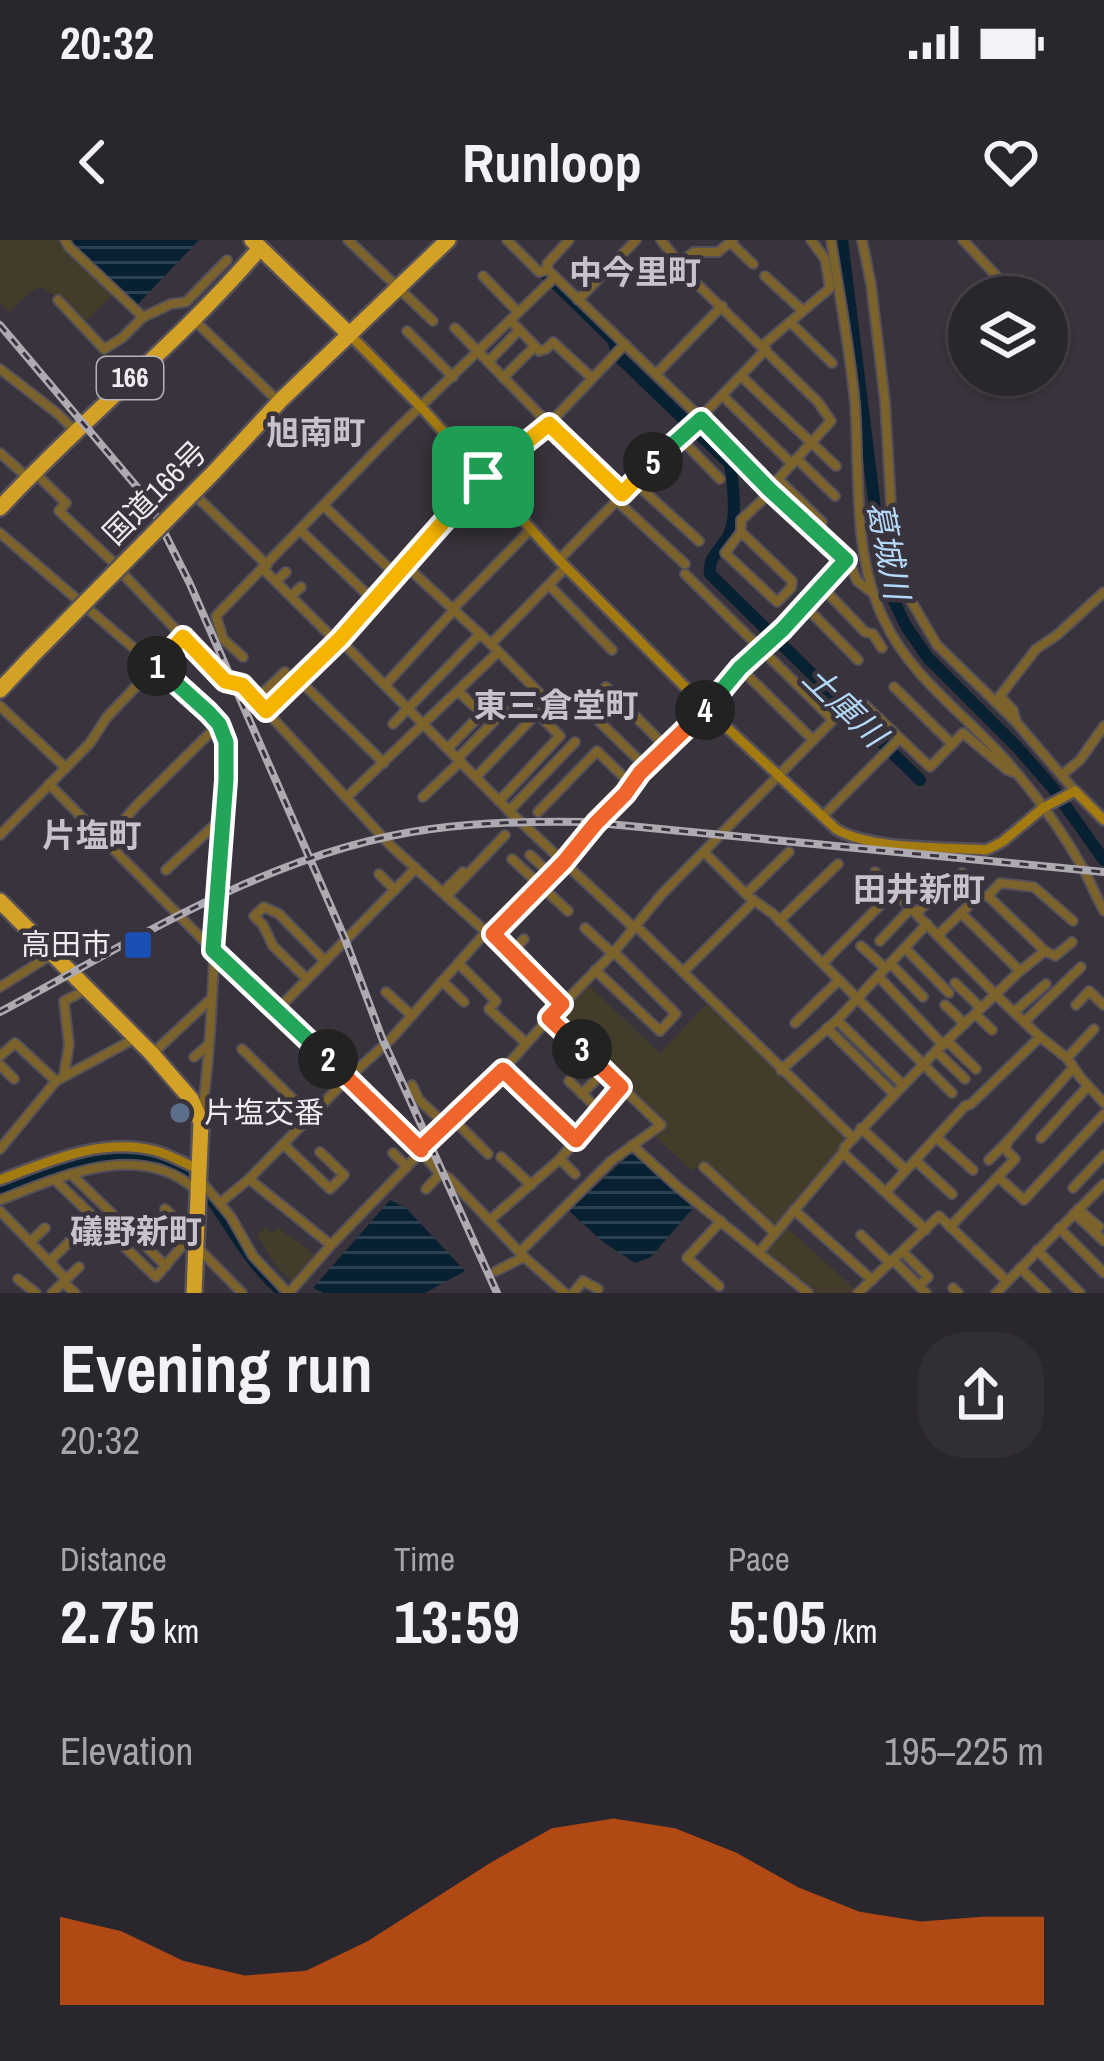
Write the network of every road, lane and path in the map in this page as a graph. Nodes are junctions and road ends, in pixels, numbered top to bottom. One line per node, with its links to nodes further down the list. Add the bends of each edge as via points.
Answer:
1 (65, 240): 27 (street)
2 (347, 240): 21 (street)
3 (448, 240): 21 (highway, 国道166号)
4 (507, 240): 17 (street, via 538,272)
5 (568, 240): 17 (street)
6 (636, 240): 22 (street)
7 (811, 240): 25 (street, via 830,288)
8 (831, 240): 88 (street)
9 (862, 240): 123 (street, via 907,594 937,645)
10 (963, 240): 20 (street)
11 (732, 241): 15 (street); 16 (street)
12 (666, 242): 15 (street)
13 (260, 243): 28 (highway, 166); 35 (highway)
14 (226, 260): 27 (street, via 186,302)
15 (679, 262): 24 (street)
16 (753, 264)
17 (548, 272): 22 (street); 26 (street)
18 (483, 276): 26 (street)
19 (764, 276): 25 (street)
20 (996, 276)
21 (398, 288): 30 (street); 35 (highway, 国道166号)
22 (578, 299): 38 (street)
23 (58, 300): 27 (street, via 104,349)
24 (722, 306): 37 (street); 43 (street)
25 (802, 311): 31 (street)
26 (518, 312): 29 (street)
27 (143, 317)
28 (193, 319): 49 (street); 53 (highway, 166)
29 (510, 320): 33 (street); 39 (street)
30 (433, 321)
31 (790, 322): 37 (street); 41 (street)
32 (454, 328): 39 (street)
33 (520, 329): 36 (street); 40 (street)
34 (407, 331): 44 (street)
35 (349, 334): 49 (highway, 国道166号); 50 (main road)
36 (535, 346): 46 (street); 47 (street, via 553,342)
37 (764, 348): 45 (street); 55 (street, via 831,421)
38 (619, 350): 43 (street); 47 (street)
39 (478, 352): 40 (street); 44 (street)
40 (488, 362): 46 (street)
41 (832, 363)
42 (0, 369): 53 (street)
43 (656, 374): 52 (street)
44 (453, 376): 50 (street)
45 (741, 376): 48 (street); 55 (street)
46 (503, 378): 51 (street)
47 (592, 378): 51 (street)
48 (723, 396): 52 (street); 57 (street)
49 (279, 402): 65 (street, via 268,424); 65 (street, via 167,510 176,518); 111 (highway, 国道166号, bridge)
50 (421, 407): 60 (main road); 68 (street)
51 (549, 424): 60 (street); 67 (street)
52 (695, 425): 54 (street); 64 (street)
53 (75, 431): 59 (highway, 166)
54 (679, 437): 61 (street); 63 (street)
55 (812, 443): 57 (street); 58 (street)
56 (0, 453): 59 (street)
57 (795, 461): 62 (street); 66 (street)
58 (836, 466)
59 (31, 475): 69 (highway, 166); 77 (street, via 66,503 59,511)
60 (485, 479): 72 (main road); 79 (street)
61 (721, 479)
62 (778, 479): 64 (street); 70 (street)
63 (634, 482): 67 (street); 75 (street)
64 (770, 490): 73 (street, via 741,520); 76 (street)
65 (196, 496): 80 (street)
66 (835, 496)
67 (619, 497): 78 (street); 100 (street)
68 (324, 506): 71 (street); 83 (street)
69 (0, 508)
70 (823, 522)
71 (300, 530): 80 (street); 92 (street)
72 (530, 530): 78 (main road); 95 (street)
73 (741, 532): 73 (street, via 725,553 777,602 792,581)
74 (0, 533): 91 (street)
75 (699, 541)
76 (846, 560): 86 (street); 88 (street)
77 (114, 563): 82 (street, via 143,533 152,542); 91 (street)
78 (563, 564): 85 (street); 119 (main road)
79 (406, 566): 83 (street); 95 (street)
80 (265, 567): 84 (street); 103 (street, via 216,616 223,639)
81 (286, 572): 84 (street)
82 (122, 573): 94 (street); 97 (street)
83 (397, 575): 92 (street)
84 (276, 581): 90 (street)
85 (549, 585): 99 (street); 102 (street)
86 (822, 586): 93 (street); 101 (street)
87 (301, 587): 90 (street)
88 (872, 592): 138 (street, via 916,671)
89 (1104, 592): 123 (street, via 1036,649 1000,696)
90 (291, 596): 98 (street)
91 (77, 600): 94 (street); 111 (street)
92 (374, 601): 98 (street)
93 (804, 605): 100 (street); 104 (street)
94 (87, 608): 105 (street); 111 (street)
95 (454, 610): 96 (street); 109 (street)
96 (480, 634): 99 (street); 118 (street)
97 (183, 637): 105 (street); 115 (street)
98 (338, 640): 108 (street); 109 (street)
99 (494, 648): 112 (street); 122 (street)
100 (760, 648): 106 (street); 129 (street, via 832,720)
101 (882, 648)
102 (612, 650)
103 (243, 657)
104 (858, 660)
105 (156, 667): 124 (street); 137 (street)
106 (740, 668): 119 (street); 129 (street)
107 (285, 672): 115 (street)
108 (299, 680): 121 (street); 135 (street)
109 (386, 684): 118 (street)
110 (894, 687): 131 (street)
111 (0, 689)
112 (458, 691): 126 (street); 132 (street, via 481,708)
113 (602, 691): 133 (street)
114 (575, 698): 136 (street)
115 (255, 700): 121 (street)
116 (864, 704): 128 (street)
117 (0, 706): 137 (street)
118 (409, 709): 125 (street); 126 (street)
119 (707, 709): 133 (street); 141 (main road)
120 (505, 710): 134 (street)
121 (266, 711): 145 (street)
122 (558, 712)
123 (1016, 722): 139 (street)
124 (219, 724): 152 (street, via 227,763); 156 (street)
125 (393, 724)
126 (425, 724): 132 (street); 135 (street)
127 (1104, 726): 139 (street)
128 (899, 739): 131 (street, via 930,767); 151 (street)
129 (813, 740): 141 (street)
130 (574, 742): 149 (street)
131 (952, 744): 138 (street, via 963,733)
132 (448, 748): 134 (street)
133 (667, 748): 136 (street)
134 (460, 759): 140 (street); 146 (street)
135 (384, 763): 145 (street)
136 (646, 767): 143 (street)
137 (66, 768): 142 (street)
138 (1018, 773): 148 (street)
139 (1062, 775): 144 (street)
140 (477, 776): 147 (street); 147 (street, via 537,713 560,736)
141 (777, 777): 151 (main road); 158 (street)
142 (49, 784): 154 (street); 156 (street)
143 (632, 785): 150 (street, via 597,751); 162 (street)
144 (1072, 792): 148 (main road); 153 (main road)
145 (347, 797): 164 (street)
146 (423, 797)
147 (499, 801): 149 (street)
148 (1045, 807): 151 (main road, via 986,850 853,838); 179 (street)
149 (509, 811): 162 (street)
150 (538, 812)
151 (822, 817)
152 (222, 818): 165 (street); 193 (street)
153 (1104, 820)
154 (0, 835)
155 (505, 835): 173 (street)
156 (106, 841): 193 (street)
157 (484, 851): 173 (street)
158 (704, 852): 175 (street); 184 (street)
159 (790, 852): 175 (street)
160 (530, 854): 169 (street)
161 (512, 859): 170 (street)
162 (564, 862): 169 (street); 184 (street)
163 (838, 864): 181 (street)
164 (416, 868): 171 (street); 173 (street)
165 (166, 870)
166 (875, 872): 172 (street)
167 (962, 873): 177 (street)
168 (379, 874): 171 (street)
169 (552, 875): 170 (street)
170 (541, 886): 178 (street); 186 (street)
171 (394, 890): 198 (street)
172 (895, 891): 177 (street); 200 (street)
173 (445, 894): 186 (street)
174 (988, 896): 180 (street); 182 (street, via 1000,883 1034,886); 194 (street)
175 (750, 897): 181 (street); 205 (street)
176 (0, 901): 195 (highway)
177 (914, 910): 183 (street); 189 (street)
178 (568, 911)
179 (1104, 911)
180 (961, 913): 187 (street); 204 (street)
181 (779, 921): 200 (street)
182 (1073, 921)
183 (927, 924): 187 (street); 192 (street)
184 (636, 926): 197 (street); 205 (street)
185 (585, 928): 197 (street)
186 (490, 933): 196 (street); 199 (street)
187 (938, 935): 215 (street)
188 (524, 939): 196 (street)
189 (880, 941)
190 (1072, 943): 194 (street, via 1055,956)
191 (861, 946): 202 (street)
192 (905, 948): 202 (street); 214 (street)
193 (213, 950): 216 (street); 224 (street)
194 (1045, 951): 204 (street)
195 (54, 953): 211 (street); 212 (highway)
196 (511, 953): 220 (street)
197 (613, 953): 203 (street); 203 (street, via 676,1014 660,1031)
198 (325, 961): 206 (street); 206 (street, via 279,914 264,907 254,916)
199 (458, 963): 208 (street); 238 (street, via 496,1001 489,1009)
200 (823, 963): 207 (street)
201 (1081, 967): 230 (street)
202 (884, 969): 217 (street); 218 (street); 240 (street)
203 (595, 970): 220 (street)
204 (1020, 971): 215 (street)
205 (683, 972): 251 (street)
206 (307, 979): 224 (street)
207 (839, 980): 217 (street); 231 (street)
208 (442, 982): 219 (street); 227 (street)
209 (955, 983): 225 (street)
210 (1046, 984): 226 (street)
211 (0, 987)
212 (87, 989): 237 (highway); 252 (street, via 64,1001 69,1045)
213 (386, 992): 227 (street)
214 (949, 993)
215 (997, 993): 225 (street); 226 (street)
216 (212, 998): 239 (street); 242 (street)
217 (858, 998): 229 (street); 246 (street)
218 (923, 998)
219 (464, 1002)
220 (562, 1004): 228 (street)
221 (946, 1005): 232 (street)
222 (1076, 1005): 223 (street, via 1089,991)
223 (1104, 1005)
224 (277, 1010): 253 (street)
225 (978, 1011): 232 (street); 235 (street)
226 (1014, 1012): 230 (street)
227 (412, 1016): 253 (street)
228 (549, 1018): 238 (street); 250 (street)
229 (837, 1019): 233 (street); 259 (street)
230 (1024, 1022): 236 (street)
231 (795, 1023)
232 (965, 1024): 240 (street)
233 (827, 1028): 251 (street); 265 (street)
234 (1094, 1029): 244 (street)
235 (992, 1030)
236 (1040, 1037): 244 (street); 274 (street)
237 (136, 1038): 242 (highway); 252 (street)
238 (526, 1043): 249 (street)
239 (209, 1044): 243 (street); 257 (street)
240 (942, 1046): 246 (street); 248 (street); 255 (street)
241 (242, 1049): 269 (street)
242 (152, 1054): 261 (highway)
243 (194, 1057)
244 (1066, 1058): 247 (street)
245 (0, 1061): 252 (street, via 15,1043); 254 (street)
246 (924, 1063): 259 (street); 263 (street)
247 (1074, 1068): 260 (street); 277 (street)
248 (976, 1069)
249 (503, 1070): 271 (street); 276 (street)
250 (604, 1070): 262 (street); 264 (street)
251 (782, 1070): 273 (street)
252 (60, 1078): 280 (street)
253 (347, 1078): 269 (street); 281 (street)
254 (14, 1079)
255 (964, 1079)
256 (569, 1081): 264 (street)
257 (206, 1085): 261 (street, via 193,1094); 270 (street)
258 (412, 1085): 271 (street)
259 (903, 1085): 265 (street)
260 (1088, 1086): 266 (street); 275 (street)
261 (182, 1087): 270 (highway)
262 (621, 1087): 267 (street); 279 (street, via 662,1124)
263 (952, 1093)
264 (582, 1094): 267 (street)
265 (894, 1094): 272 (street)
266 (1104, 1103)
267 (601, 1112): 276 (street)
268 (1104, 1114): 298 (street, via 1024,1201)
269 (310, 1117): 278 (street)
270 (201, 1122): 302 (highway)
271 (449, 1122): 281 (street); 285 (street)
272 (861, 1128): 273 (street); 293 (street)
273 (852, 1137): 283 (street)
274 (936, 1137): 289 (street); 294 (street)
275 (1041, 1138)
276 (576, 1140): 288 (street)
277 (1007, 1141): 290 (street); 298 (street, via 1015,1159)
278 (283, 1144): 282 (street, via 330,1189 344,1174); 301 (street)
279 (632, 1145): 316 (street); 332 (street)
280 (0, 1149)
281 (421, 1150): 291 (street); 295 (street)
282 (320, 1152)
283 (843, 1153): 307 (street); 312 (street)
284 (393, 1154): 291 (street)
285 (488, 1154)
286 (1104, 1155): 305 (street)
287 (501, 1157): 304 (street)
288 (560, 1159): 297 (street); 304 (street)
289 (916, 1160): 293 (street); 308 (street)
290 (989, 1160)
291 (407, 1167): 328 (street)
292 (704, 1167): 322 (street)
293 (906, 1170): 307 (street)
294 (973, 1170)
295 (441, 1173): 306 (street); 315 (street)
296 (71, 1174): 299 (street); 302 (street, via 150,1167); 335 (street)
297 (574, 1174)
298 (998, 1177): 317 (street)
299 (54, 1179): 309 (street); 335 (street, via 156,1277)
300 (0, 1180): 302 (main road, via 84,1150 122,1147 157,1151)
301 (249, 1180): 310 (street); 328 (street)
302 (200, 1183): 310 (street); 324 (highway)
303 (1104, 1184): 314 (street)
304 (531, 1185): 315 (street)
305 (1073, 1188)
306 (426, 1189)
307 (886, 1192): 321 (street)
308 (952, 1194)
309 (0, 1200)
310 (220, 1203): 353 (street, via 253,1256)
311 (165, 1209): 324 (street)
312 (794, 1210): 322 (street); 341 (street)
313 (0, 1211): 326 (street)
314 (1076, 1211): 318 (street); 320 (street)
315 (490, 1220): 332 (street)
316 (721, 1221): 330 (street); 343 (street, via 687,1258)
317 (950, 1227): 321 (street, via 939,1216); 345 (street)
318 (1099, 1227): 325 (street)
319 (45, 1228): 326 (street)
320 (1059, 1228): 329 (street); 339 (street)
321 (926, 1230): 331 (street)
322 (775, 1233): 330 (street)
323 (861, 1235): 334 (street)
324 (194, 1240): 335 (street); 351 (highway); 352 (street)
325 (1104, 1241)
326 (30, 1242): 333 (street)
327 (69, 1242): 333 (street)
328 (331, 1245): 353 (street)
329 (1037, 1250): 337 (street); 357 (street)
330 (760, 1251): 354 (street)
331 (903, 1252): 334 (street); 346 (street, via 928,1277)
332 (522, 1255): 338 (street); 347 (street)
333 (50, 1262): 342 (street)
334 (892, 1263): 341 (street); 346 (street)
335 (166, 1266)
336 (79, 1267): 342 (street)
337 (1020, 1268): 345 (street); 356 (street)
338 (496, 1271)
339 (1104, 1273)
340 (18, 1280): 348 (street)
341 (872, 1280): 355 (street)
342 (65, 1281): 349 (street); 350 (street)
343 (719, 1286)
344 (598, 1288): 347 (street, via 583,1281)
345 (1003, 1289)
346 (922, 1290)
347 (574, 1292)
348 (36, 1293)
349 (52, 1293)
350 (75, 1293)
351 (194, 1293)
352 (242, 1293)
353 (289, 1293)
354 (808, 1293)
355 (858, 1293)
356 (1046, 1293)
357 (1080, 1293)

